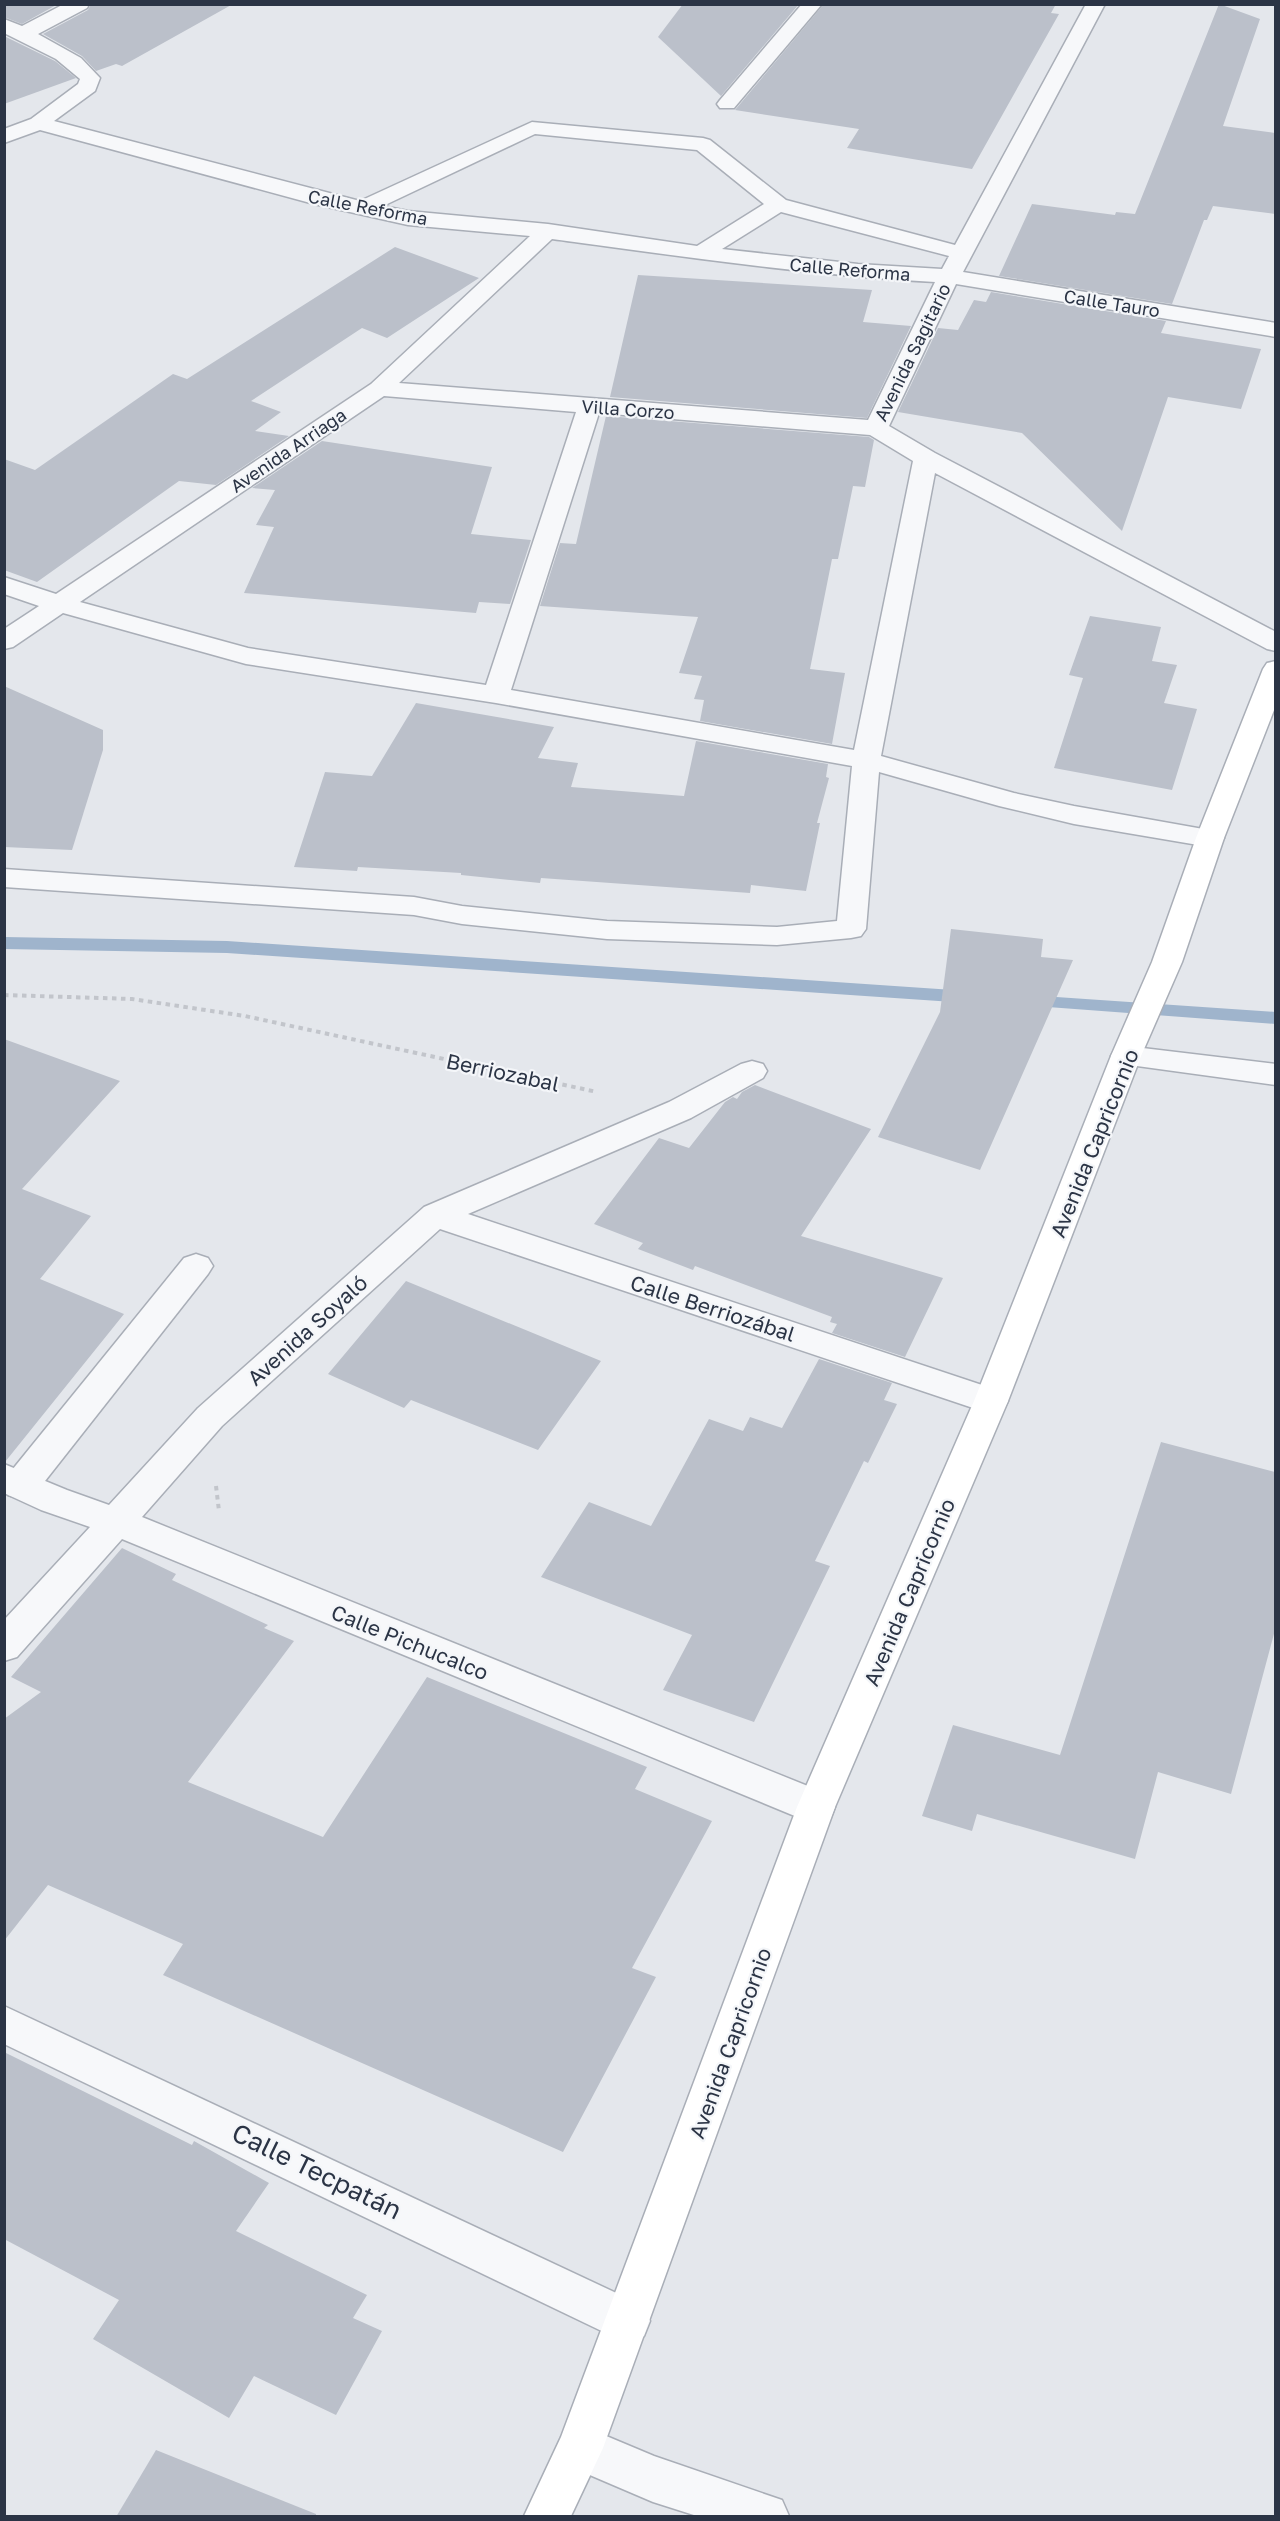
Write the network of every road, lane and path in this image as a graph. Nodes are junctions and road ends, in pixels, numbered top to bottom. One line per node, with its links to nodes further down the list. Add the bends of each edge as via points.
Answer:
1 (80, 4): 4 (street)
2 (813, 4): 5 (street)
3 (1096, 4): 12 (street, Avenida Sagitario)
4 (13, 30): 6 (street, via 73,62 90,78 88,87)
5 (726, 104)
6 (38, 123): 7 (street); 9 (street, Calle Reforma)
7 (4, 137)
8 (778, 205): 9 (street, via 703,144 532,128); 11 (street); 12 (street)
9 (362, 208): 10 (street, Calle Reforma, via 408,218)
10 (548, 231): 11 (street, Calle Reforma); 15 (street, Avenida Arriaga)
11 (702, 252): 13 (street, Calle Reforma, via 858,271)
12 (961, 254): 13 (street, Avenida Sagitario)
13 (949, 276): 14 (street, Calle Tauro); 17 (street, Avenida Sagitario)
14 (1275, 330)
15 (379, 389): 16 (street, Villa Corzo); 20 (street, Avenida Arriaga)
16 (590, 406): 17 (street, Villa Corzo); 24 (street)
17 (876, 428): 18 (street, Avenida Sagitario)
18 (926, 458): 22 (street, Avenida Sagitario); 25 (street)
19 (4, 585): 20 (street)
20 (59, 604): 21 (street, Avenida Arriaga); 24 (street, via 246,656)
21 (4, 641)
22 (1275, 643)
23 (1275, 669): 26 (street, Avenida Capricornio)
24 (496, 695): 25 (street)
25 (866, 760): 26 (street, via 1074,815); 27 (street, via 851,929 777,936 607,930 462,915 414,906)
26 (1210, 838): 29 (street, Avenida Capricornio, via 1167,962)
27 (4, 878)
28 (4, 995): 32 (path, Berriozabal, via 132,999 245,1016)
29 (1130, 1049): 31 (street); 35 (street, Avenida Capricornio)
30 (752, 1071): 32 (street)
31 (1275, 1075)
32 (680, 1110): 33 (street, Avenida Soyaló)
33 (435, 1215): 35 (street, Calle Berriozábal); 36 (street, Avenida Soyaló)
34 (196, 1266): 37 (street)
35 (991, 1401): 41 (street, Avenida Capricornio)
36 (210, 1417): 38 (street, Avenida Soyaló); 39 (path)
37 (13, 1481): 38 (street, Calle Pichucalco)
38 (118, 1522): 39 (street, Calle Pichucalco); 40 (street, Avenida Soyaló)
39 (224, 1566): 41 (street, Calle Pichucalco)
40 (4, 1646)
41 (816, 1807): 43 (street, Avenida Capricornio)
42 (4, 2024): 43 (street, Calle Tecpatán)
43 (628, 2321): 44 (street, Avenida Capricornio)
44 (580, 2448): 45 (street, Avenida Capricornio); 46 (street, via 653,2479)
45 (547, 2517)
46 (766, 2517)

